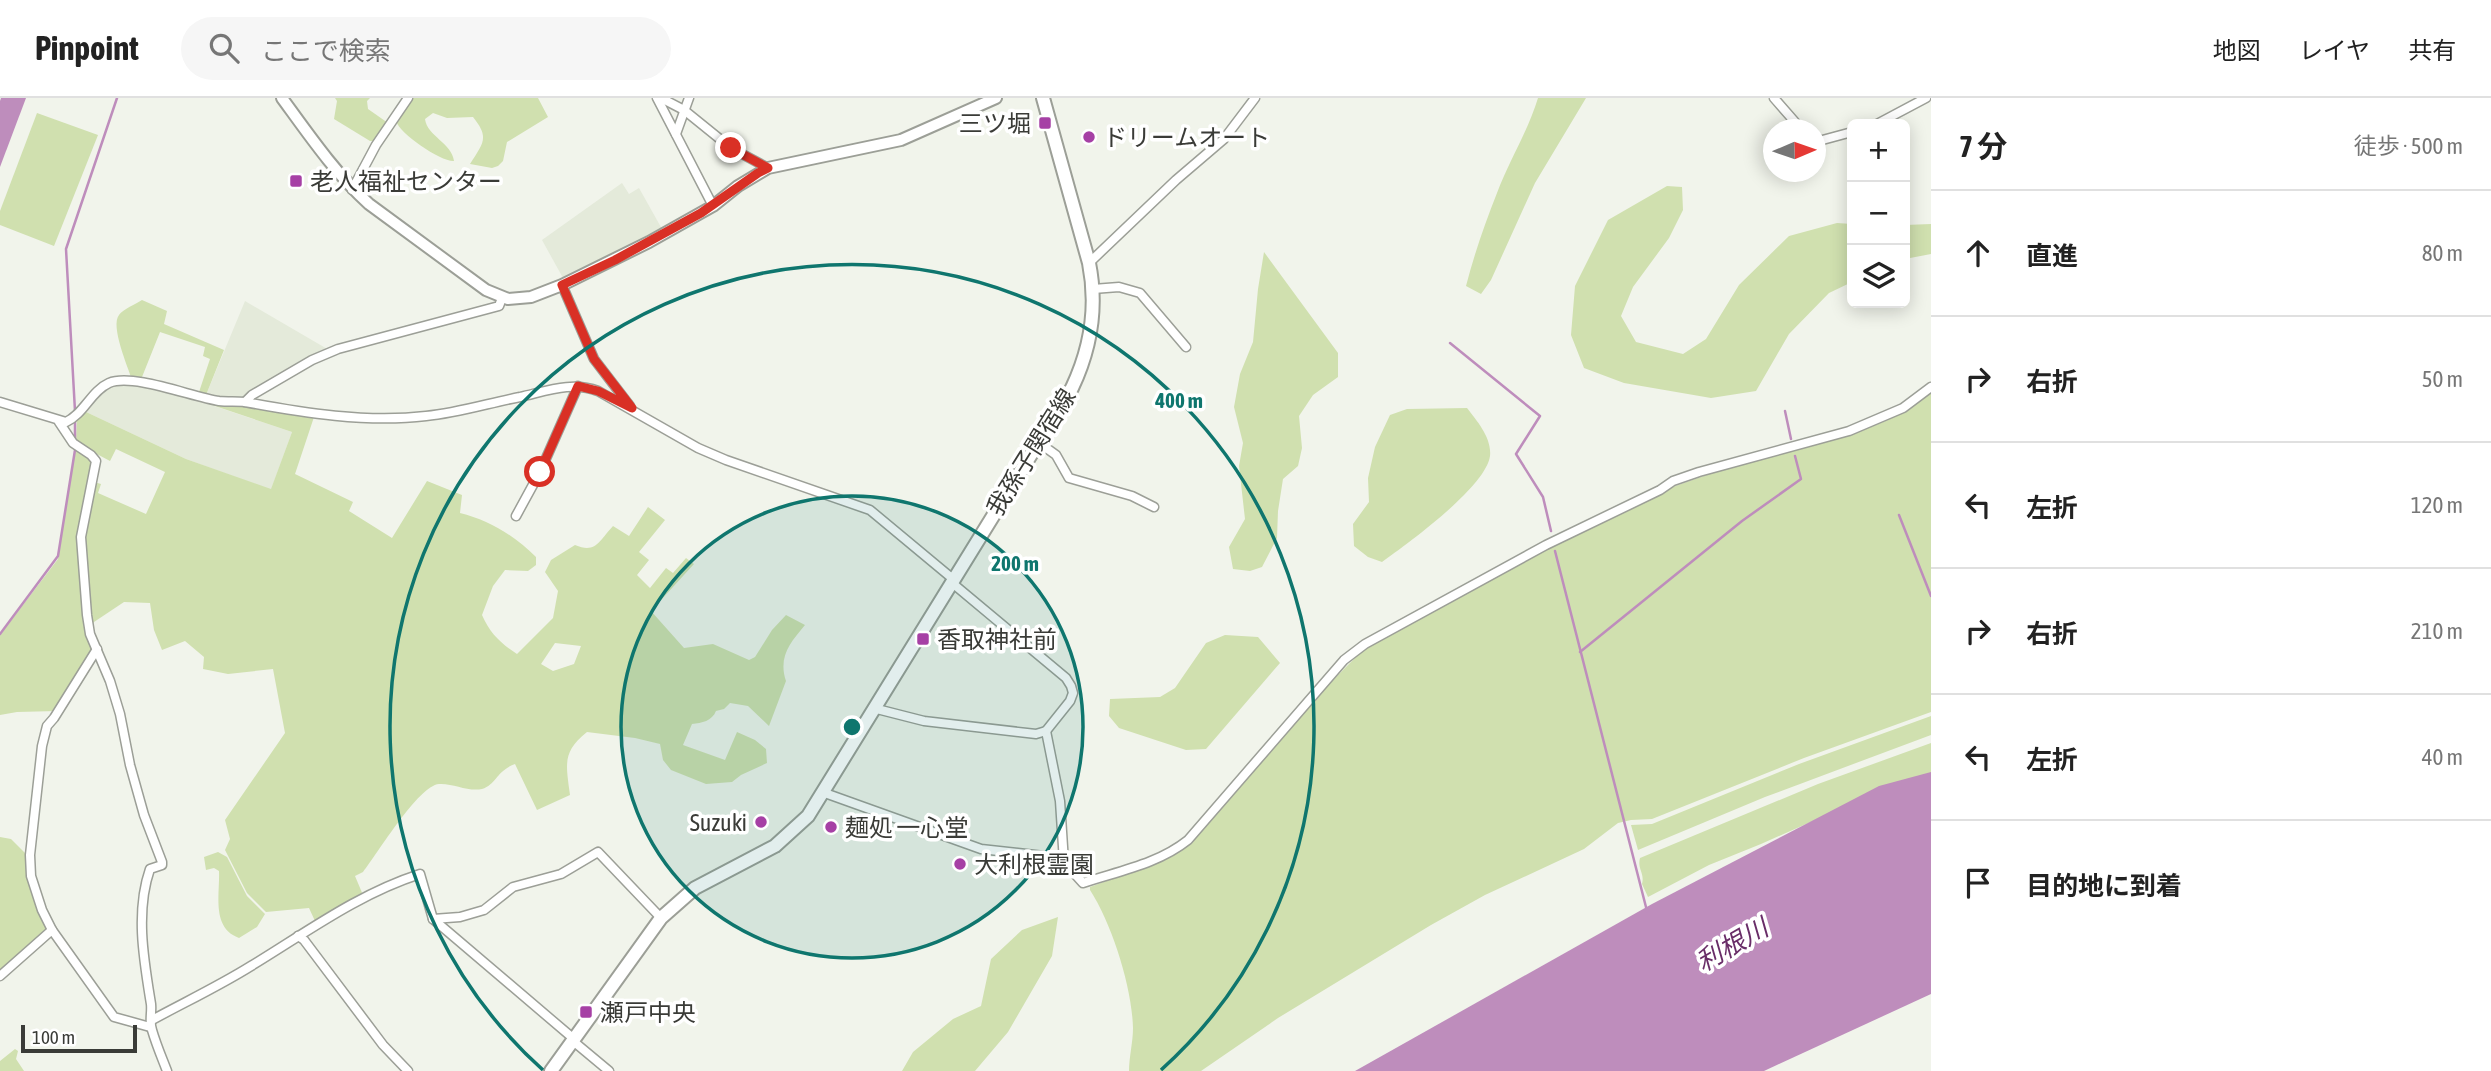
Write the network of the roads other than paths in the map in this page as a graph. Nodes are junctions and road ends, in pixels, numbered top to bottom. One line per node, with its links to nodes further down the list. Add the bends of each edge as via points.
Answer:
1 (282, 98): 17 (street)
2 (408, 98): 17 (street)
3 (659, 98): 10 (street); 14 (street)
4 (689, 98): 10 (street)
5 (996, 98): 16 (street, via 901,140)
6 (1044, 98): 19 (main road, 我孫子関宿線)
7 (1255, 98): 19 (street, via 1224,139)
8 (1774, 98): 11 (street)
9 (1926, 98): 12 (street)
10 (684, 110): 14 (street); 16 (street, via 731,148)
11 (1792, 119)
12 (1886, 119)
13 (1847, 133): 15 (street)
14 (676, 134): 18 (street)
15 (1826, 139)
16 (768, 168): 18 (street)
17 (352, 190): 22 (street)
18 (713, 206): 20 (street)
19 (1089, 263): 21 (main road, 我孫子関宿線)
20 (562, 285): 22 (street, via 531,297); 28 (street, via 594,359)
21 (1093, 289): 23 (street, via 1119,286 1140,293); 30 (main road, 我孫子関宿線, via 1092,327 1082,365)
22 (502, 298): 27 (street, via 499,306 338,349)
23 (1186, 347)
24 (578, 386): 27 (street, via 400,418 366,419); 28 (street); 32 (street)
25 (1931, 387): 38 (street, via 1903,408 1849,431 1673,481 1521,558 1344,660 1177,849 1083,883)
26 (0, 402): 29 (street)
27 (245, 402): 29 (street, via 218,401 124,381 102,388 71,420)
28 (632, 408): 33 (street, via 726,460 870,510)
29 (60, 422): 34 (street, via 73,443 96,461 80,537 87,615)
30 (1038, 442): 31 (street, via 1056,455 1069,478); 33 (main road, 我孫子関宿線)
31 (1154, 507)
32 (516, 516)
33 (952, 581): 35 (main road, 我孫子関宿線); 36 (street, via 1072,686 1070,701)
34 (97, 649): 41 (street, via 47,726 42,746 31,876); 44 (street, via 162,862 150,869 142,917)
35 (873, 708): 36 (street, via 924,721 1018,734); 37 (main road, 我孫子関宿線)
36 (1046, 731): 38 (street, via 1060,801)
37 (822, 793): 38 (street, via 981,849); 39 (main road, 我孫子関宿線, via 786,838 695,888)
38 (1063, 862)
39 (661, 918): 40 (street, via 598,852 561,874 513,887 473,915); 45 (main road, 我孫子関宿線)
40 (433, 919): 42 (street, via 421,874 370,893); 45 (street)
41 (52, 930): 43 (street); 44 (street, via 114,1017)
42 (298, 936): 44 (street); 47 (street)
43 (0, 976)
44 (151, 1023): 46 (street)
45 (574, 1040): 48 (main road, 我孫子関宿線); 49 (street)
46 (167, 1071)
47 (408, 1071)
48 (551, 1071)
49 (609, 1071)

